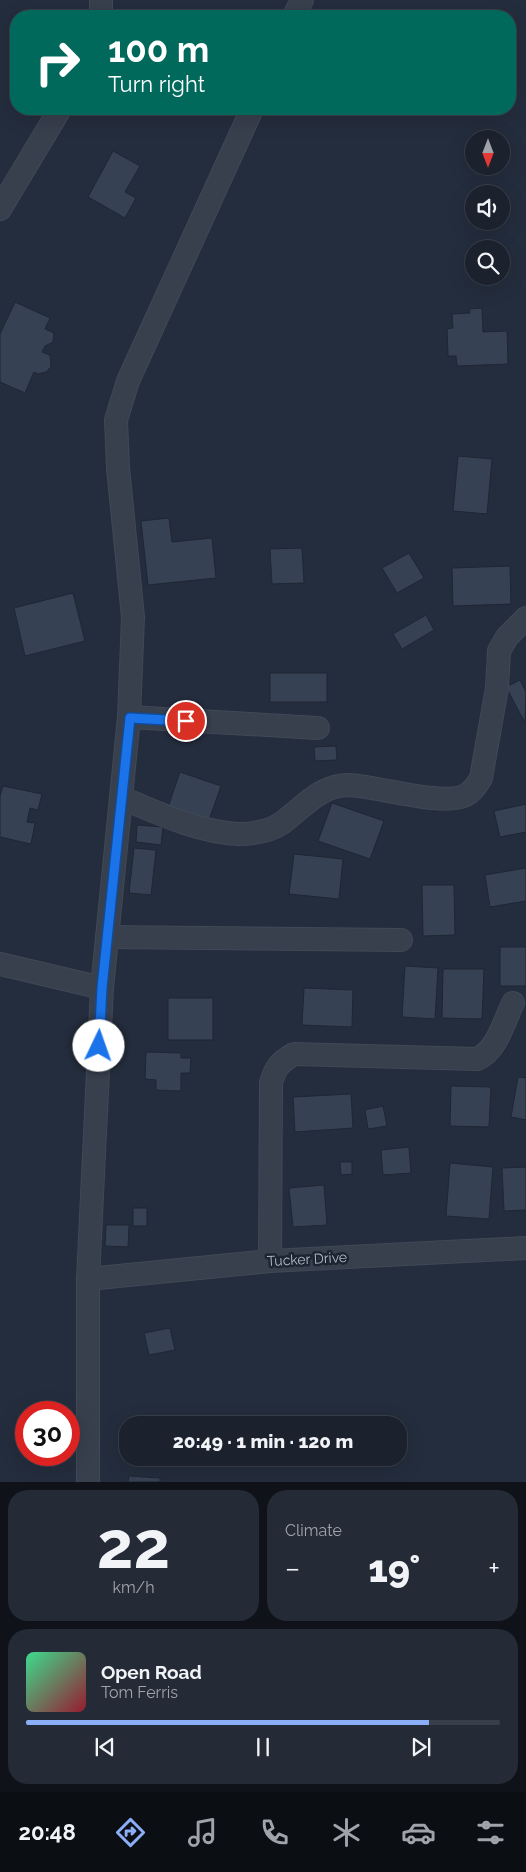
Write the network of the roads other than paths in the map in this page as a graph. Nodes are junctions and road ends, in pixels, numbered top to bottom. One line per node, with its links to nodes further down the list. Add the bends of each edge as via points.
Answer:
1 (56, 115): 3 (street)
2 (249, 115): 5 (street, via 128,381 116,420 133,616)
3 (0, 209)
4 (526, 618): 7 (street, via 499,650 498,688 481,778 466,795 452,798 348,785 334,787 322,790 281,824 260,832 237,834 176,820)
5 (130, 718): 6 (street); 7 (street)
6 (318, 728)
7 (122, 798): 8 (street)
8 (108, 937): 9 (street); 11 (street)
9 (401, 940)
10 (0, 964): 11 (street)
11 (102, 988): 15 (street)
12 (512, 1003): 14 (street, via 492,1048 477,1058 294,1054 282,1061 271,1083)
13 (526, 1248): 14 (street, Tucker Drive)
14 (270, 1261): 15 (street, Tucker Drive)
15 (88, 1279): 16 (street)
16 (88, 1482)

